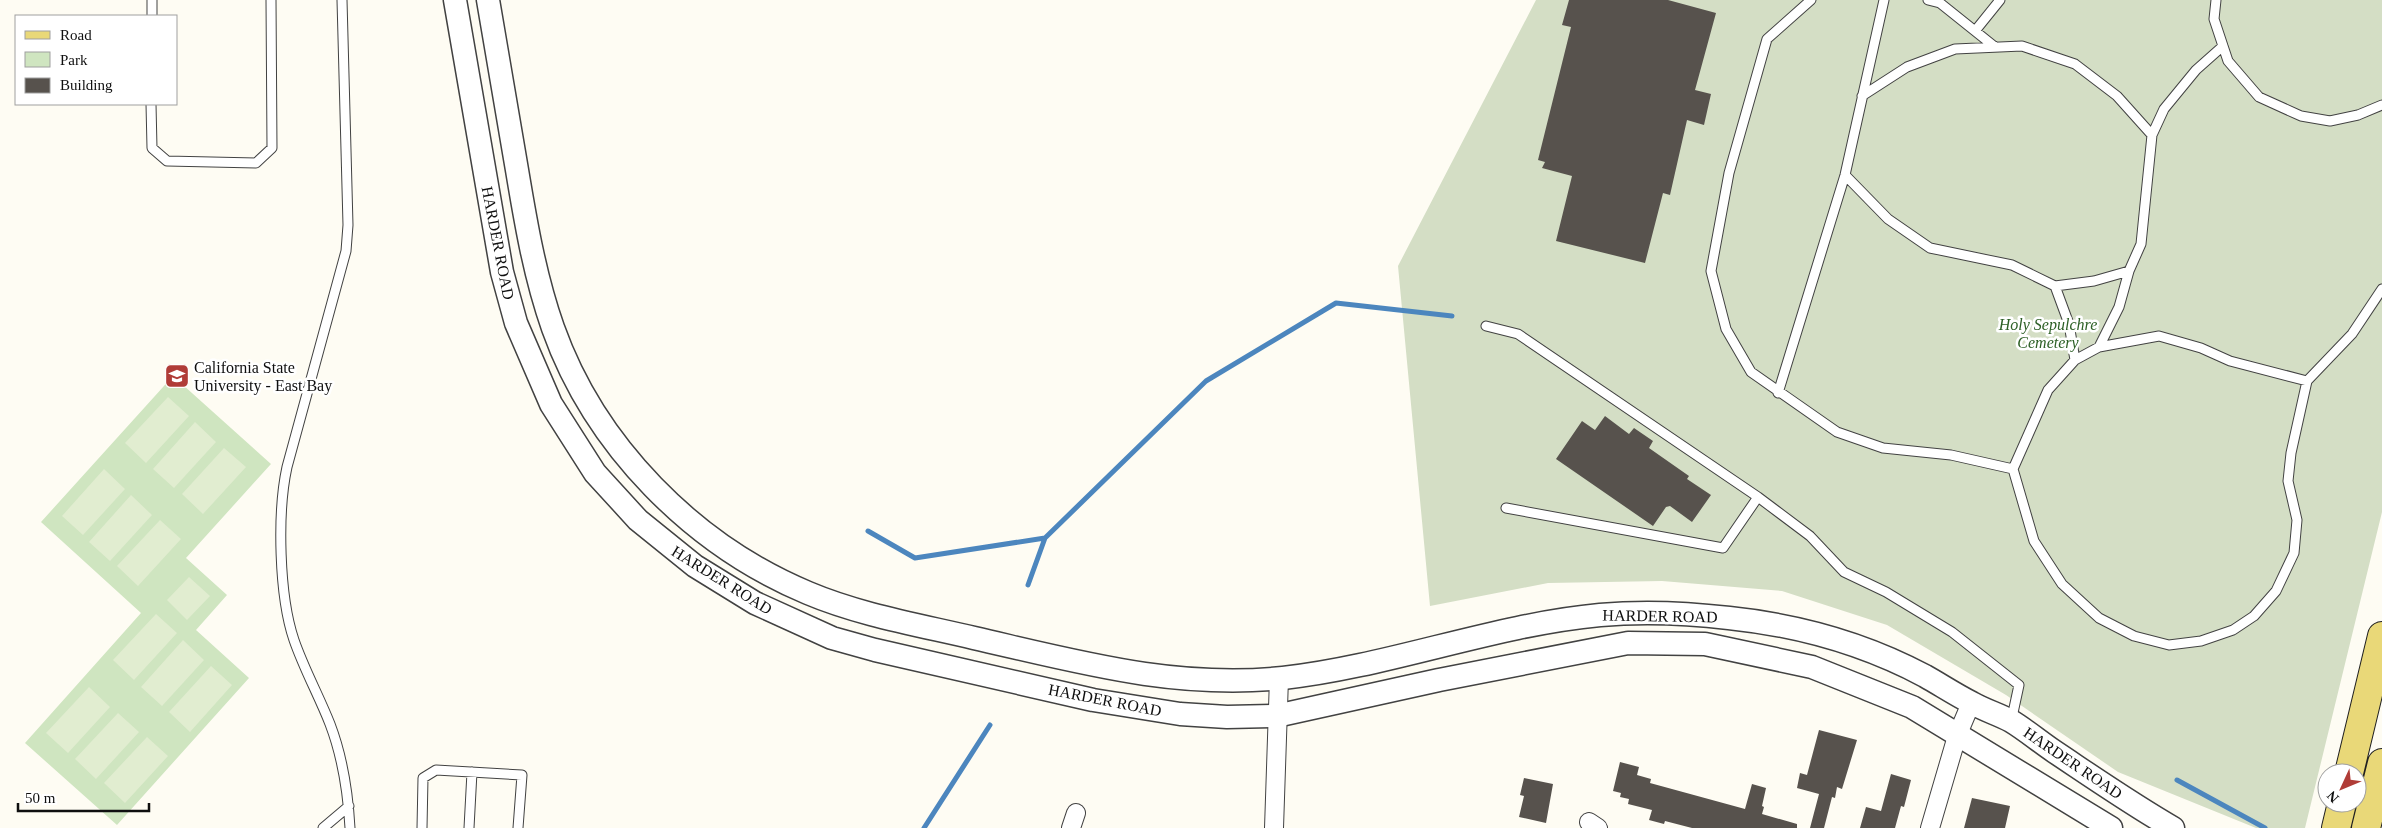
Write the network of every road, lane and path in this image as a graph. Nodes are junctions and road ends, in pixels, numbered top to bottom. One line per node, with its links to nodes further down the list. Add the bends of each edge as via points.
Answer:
1 (152, 0): 11 (lane)
2 (271, 0): 16 (lane, via 272,148 256,162 167,160 152,148)
3 (342, 0): 40 (lane, via 348,215 346,251 286,473 282,533 284,586 294,639 330,724)
4 (455, 0): 34 (street, HARDER ROAD, via 502,272 516,323 551,404 574,442 615,496 667,545 755,603 832,638 1134,707 1227,717)
5 (488, 0): 32 (street, HARDER ROAD, via 531,252 554,333 608,431 682,515 748,563 811,594 847,607 1116,670 1225,682)
6 (1811, 0): 27 (lane, via 1767,40 1728,173 1711,271 1726,329 1751,372)
7 (1884, 0): 15 (lane)
8 (1928, 0): 12 (lane, via 1940,3)
9 (2000, 0): 12 (lane)
10 (2216, 0): 13 (lane, via 2214,19)
11 (152, 15)
12 (1974, 31): 14 (lane)
13 (2223, 46): 17 (lane, via 2228,61 2259,97 2301,116 2330,121); 18 (lane, via 2196,70 2164,109)
14 (1995, 47): 15 (lane, via 1955,49 1907,67); 18 (lane, via 2022,46 2075,64 2117,96)
15 (1862, 96): 19 (lane)
16 (151, 105)
17 (2382, 105)
18 (2152, 135): 20 (lane, via 2141,244)
19 (1845, 176): 21 (lane, via 1888,218 1930,248 2012,265); 27 (lane)
20 (2129, 271): 21 (lane, via 2094,281); 24 (lane, via 2119,307)
21 (2055, 286): 25 (lane, via 2069,324)
22 (2382, 289): 26 (lane, via 2352,334)
23 (1486, 326): 29 (lane, via 1518,334)
24 (2099, 347): 25 (lane); 26 (lane, via 2159,336 2201,348 2230,361)
25 (2075, 360): 28 (lane, via 2048,390)
26 (2306, 381): 28 (lane, via 2288,481 2297,520 2294,553 2276,591 2254,616 2233,630 2201,641 2168,645 2134,636 2098,618 2062,584 2034,541)
27 (1778, 392): 28 (lane, via 1837,432 1883,448 1951,455)
28 (2013, 470)
29 (1758, 498): 30 (lane, via 1723,548); 35 (lane, via 1810,536 1844,572 1886,592 1952,632 2019,685)
30 (1506, 508)
31 (2382, 636): 37 (main road)
32 (1278, 678): 33 (street, HARDER ROAD, via 1323,673 1546,623 1598,615 1648,613 1733,618 1836,639 1921,674); 34 (street)
33 (1971, 703): 35 (street, HARDER ROAD); 36 (street)
34 (1276, 716): 36 (street, HARDER ROAD, via 1628,643 1705,644 1812,667 1857,683 1912,707); 47 (street)
35 (2011, 722): 50 (street, HARDER ROAD)
36 (1957, 736): 48 (street); 49 (street, HARDER ROAD)
37 (2351, 763)
38 (2382, 763): 52 (main road)
39 (472, 772): 44 (lane, via 436,770 423,778); 45 (lane); 46 (lane, via 522,774)
40 (349, 806): 42 (lane); 43 (lane)
41 (2340, 813): 51 (main road)
42 (323, 828)
43 (350, 828)
44 (422, 828)
45 (469, 828)
46 (518, 828)
47 (1274, 828)
48 (1930, 828)
49 (2110, 828)
50 (2173, 828)
51 (2336, 828)
52 (2366, 828)

